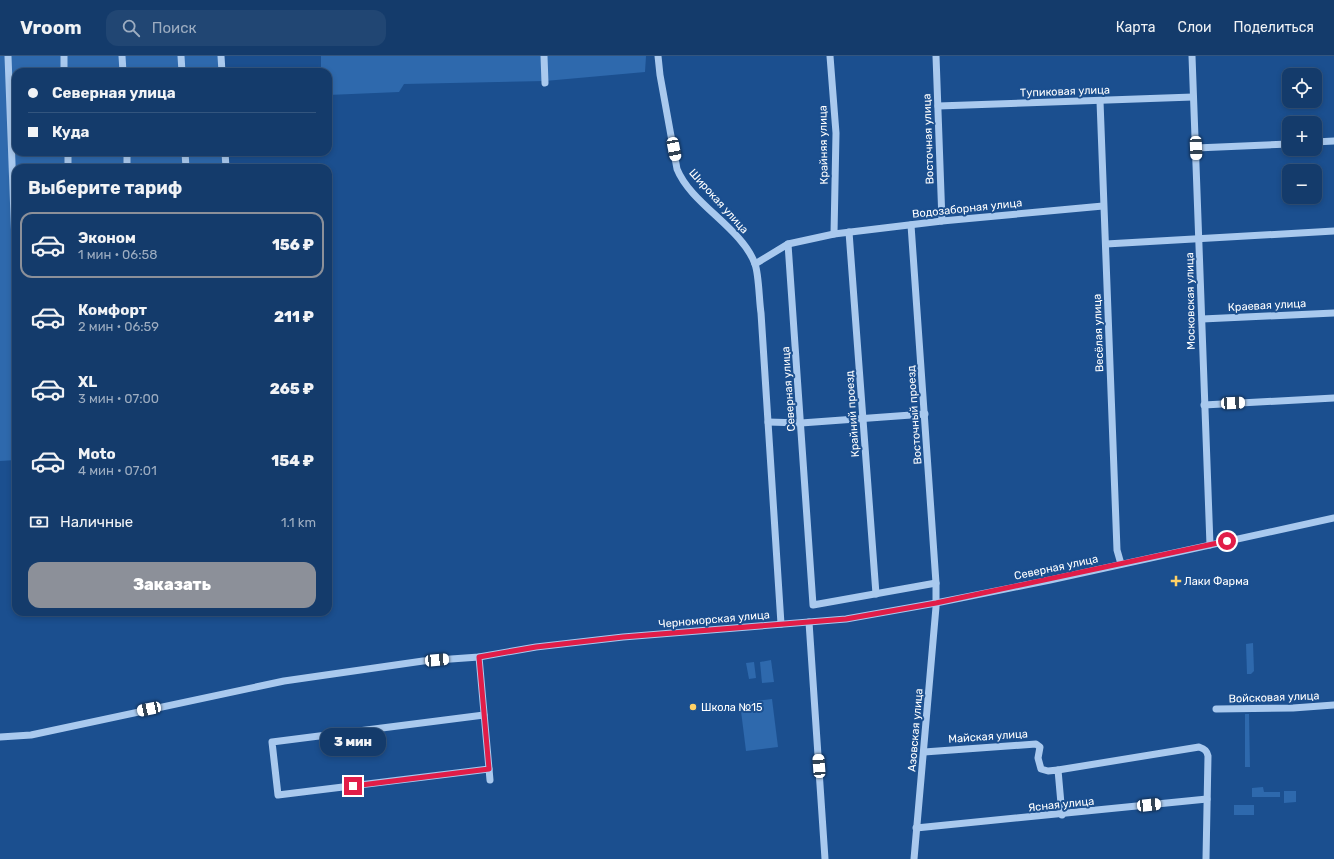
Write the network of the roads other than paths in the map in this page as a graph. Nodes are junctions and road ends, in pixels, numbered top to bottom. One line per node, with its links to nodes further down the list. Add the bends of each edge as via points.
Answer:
1 (8, 56): 23 (street)
2 (64, 56): 11 (street)
3 (122, 56): 12 (street)
4 (181, 56): 13 (street)
5 (221, 56): 14 (street)
6 (544, 56): 15 (street)
7 (658, 56): 33 (street, Широкая улица, via 680,177 741,241)
8 (830, 56): 29 (street, Крайняя улица, via 836,133)
9 (936, 56): 18 (street, Восточная улица)
10 (1192, 56): 16 (street, Московская улица)
11 (64, 68)
12 (123, 68)
13 (182, 68)
14 (222, 68)
15 (545, 83)
16 (1193, 97): 17 (street, Тупиковая улица); 22 (street, Московская улица)
17 (1100, 101): 18 (street, Тупиковая улица); 24 (street, Весёлая улица)
18 (938, 106): 25 (street, Восточная улица)
19 (1322, 142): 20 (street)
20 (1334, 142)
21 (1282, 144): 22 (street)
22 (1196, 148): 30 (street, Московская улица)
23 (12, 164)
24 (1103, 206): 25 (street, Водозаборная улица); 32 (street, Весёлая улица)
25 (942, 221): 26 (street, Водозаборная улица)
26 (911, 225): 28 (street, Водозаборная улица); 38 (street, Восточный проезд)
27 (1334, 231): 30 (street)
28 (849, 232): 29 (street, Водозаборная улица); 39 (street, Крайний проезд)
29 (834, 234): 31 (street, Водозаборная улица)
30 (1200, 239): 32 (street); 35 (street, Московская улица)
31 (788, 244): 33 (street, Водозаборная улица); 41 (street, Северная улица)
32 (1106, 244): 44 (street, Весёлая улица, via 1117,542)
33 (755, 264): 40 (street)
34 (1334, 313): 35 (street, Краевая улица)
35 (1202, 319): 37 (street, Московская улица)
36 (1334, 398): 37 (street)
37 (1204, 405): 43 (street, Московская улица)
38 (925, 414): 39 (street); 45 (street, Восточный проезд)
39 (863, 419): 41 (street); 46 (street, Крайний проезд)
40 (768, 422): 41 (street); 49 (street)
41 (801, 423): 46 (street, Северная улица, via 813,605)
42 (1334, 518): 43 (street, Северная улица)
43 (1210, 544): 44 (street, Северная улица)
44 (1121, 564): 47 (street, Северная улица)
45 (936, 583): 46 (street); 47 (street, Восточный проезд)
46 (876, 594)
47 (936, 603): 48 (street, Северная улица, via 846,619); 55 (street, Азовская улица)
48 (810, 622): 49 (street, Северная улица); 62 (street)
49 (781, 624): 50 (street, Черноморская улица, via 536,647)
50 (479, 657): 53 (street); 54 (street, Черноморская улица, via 284,681 31,735)
51 (1331, 705): 52 (street, Войсковая улица)
52 (1216, 709)
53 (484, 714): 56 (street); 56 (street, via 272,742 278,795)
54 (0, 737)
55 (924, 752): 57 (street, Майская улица, via 1036,744 1040,747 1038,758 1041,769); 61 (street, Азовская улица)
56 (489, 769): 58 (street)
57 (1058, 770): 59 (street, via 1200,747 1208,756); 60 (street)
58 (490, 780)
59 (1207, 799): 60 (street, Ясная улица); 64 (street)
60 (1062, 815): 61 (street, Ясная улица)
61 (916, 828): 63 (street, Азовская улица)
62 (826, 859)
63 (914, 859)
64 (1206, 859)

